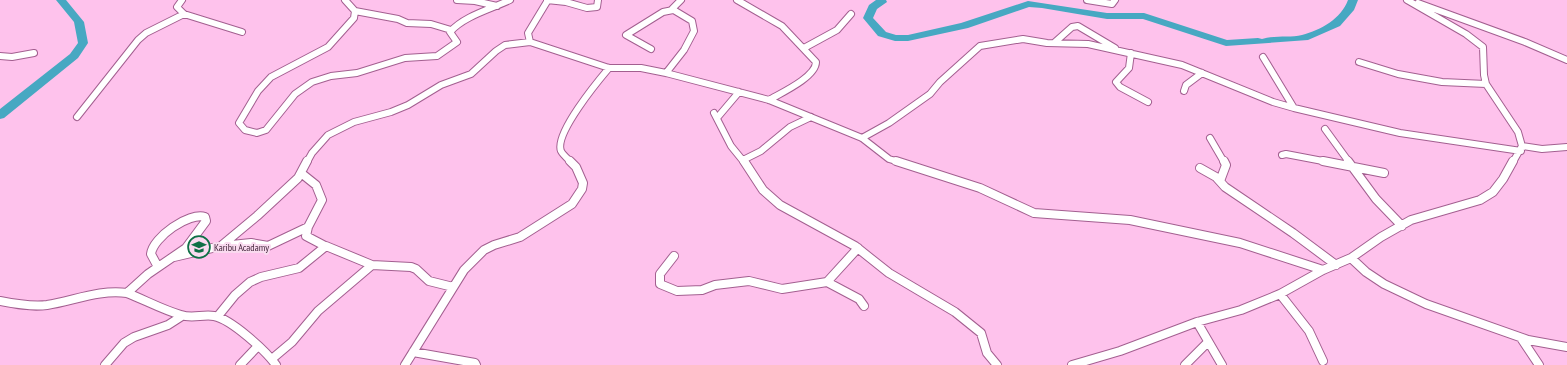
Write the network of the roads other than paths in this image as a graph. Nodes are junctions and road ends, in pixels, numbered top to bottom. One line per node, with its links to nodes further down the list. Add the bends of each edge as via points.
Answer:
1 (182, 0): 16 (street, via 177,6)
2 (345, 0): 15 (street)
3 (457, 0): 13 (street)
4 (510, 0): 13 (street)
5 (547, 0): 6 (street, via 587,8 598,7); 20 (street, via 528,33)
6 (598, 0)
7 (681, 0): 14 (street)
8 (737, 0): 22 (street, via 782,26)
9 (1087, 0): 10 (street, via 1112,4)
10 (1115, 0)
11 (1407, 0): 34 (street, via 1466,34 1483,47)
12 (1410, 0): 29 (street)
13 (497, 6): 18 (street, via 462,22)
14 (673, 10): 23 (street, via 663,12 626,35); 32 (street, via 692,21 694,31 684,50)
15 (355, 11): 18 (street, via 398,19 403,24 435,25 441,29); 18 (street, via 354,18 328,46 271,77 258,91 239,123 245,130 257,133 266,130 295,94 312,82 331,76 357,73 406,58 437,56 457,42)
16 (184, 14): 19 (street); 40 (street, via 146,33 138,40)
17 (851, 14): 22 (street, via 848,20 823,40)
18 (451, 30)
19 (242, 32)
20 (530, 42): 31 (street); 51 (street, via 505,45 471,74 441,85 408,105 354,122 328,135 312,153)
21 (1054, 43): 24 (street, via 1078,42); 24 (street, via 1072,27 1078,26); 43 (street, via 1023,39 980,46 930,94 889,123)
22 (804, 48): 37 (street, via 816,66 807,77)
23 (651, 49)
24 (1118, 50): 26 (street)
25 (34, 53): 27 (street, via 12,57)
26 (1130, 53): 33 (street, via 1182,65); 38 (street, via 1129,68 1116,82 1120,87)
27 (0, 56)
28 (1263, 57): 39 (street)
29 (1567, 60)
30 (1359, 62): 34 (street, via 1398,74 1442,82)
31 (610, 68): 32 (street, via 641,68); 67 (street, via 582,101 560,145 561,150 580,174 583,183 578,198 567,208 520,237 484,250 464,270)
32 (666, 72): 36 (street)
33 (1202, 73): 35 (street, via 1186,85); 39 (street)
34 (1486, 84): 46 (street, via 1518,132)
35 (1184, 91)
36 (739, 92): 37 (street); 48 (street, via 715,116 728,141)
37 (769, 100): 41 (street)
38 (1148, 102)
39 (1294, 108): 46 (street, via 1416,136)
40 (77, 117)
41 (811, 117): 43 (street); 48 (street, via 790,127 761,151)
42 (1325, 129): 50 (street)
43 (862, 138): 65 (street, via 889,159 974,186 1037,214 1130,220 1240,243)
44 (1210, 138): 53 (street, via 1226,165)
45 (1567, 147): 46 (street)
46 (1522, 149): 54 (street, via 1493,192 1480,200 1411,220)
47 (1282, 155): 50 (street)
48 (743, 160): 58 (street, via 762,190 780,205)
49 (1200, 168): 53 (street)
50 (1353, 169): 52 (street); 54 (street, via 1376,200)
51 (301, 173): 55 (street, via 316,185 322,200); 56 (street, via 257,216)
52 (1384, 173)
53 (1220, 181): 63 (street)
54 (1402, 226): 61 (street)
55 (308, 227): 56 (street, via 268,246 251,243); 57 (street, via 306,236)
56 (221, 246): 60 (street)
57 (325, 246): 62 (street); 73 (street, via 299,268 249,283)
58 (858, 248): 66 (street); 86 (street, via 889,273 955,312 981,333 987,353)
59 (674, 256): 66 (street, via 660,274 660,284 677,291 702,290 715,285 748,281 782,289)
60 (174, 257): 64 (street); 64 (street, via 193,240 206,221 205,217 192,217 155,240 151,253 152,260)
61 (1351, 258): 63 (street); 75 (street, via 1372,277 1398,292)
62 (372, 265): 67 (street, via 411,267 429,280); 81 (street, via 318,311)
63 (1336, 265): 65 (street)
64 (158, 267): 68 (street)
65 (1323, 270): 69 (street)
66 (827, 282): 71 (street, via 859,299)
67 (453, 287): 79 (street)
68 (126, 293): 70 (street, via 99,294 45,305); 72 (street)
69 (1280, 294): 74 (street, via 1241,310); 80 (street, via 1309,331)
70 (0, 301)
71 (864, 306)
72 (182, 316): 73 (street); 82 (street, via 168,325 124,343)
73 (218, 316): 77 (street)
74 (1197, 322): 76 (street); 87 (street, via 1120,351)
75 (1521, 338): 78 (street); 90 (street)
76 (1208, 342): 88 (street); 89 (street)
77 (258, 346): 81 (street); 83 (street)
78 (1567, 347)
79 (413, 352): 84 (street); 85 (street)
80 (1323, 361)
81 (274, 362)
82 (105, 365)
83 (240, 365)
84 (405, 365)
85 (476, 365)
86 (997, 365)
87 (1072, 365)
88 (1185, 365)
89 (1222, 365)
90 (1539, 365)

